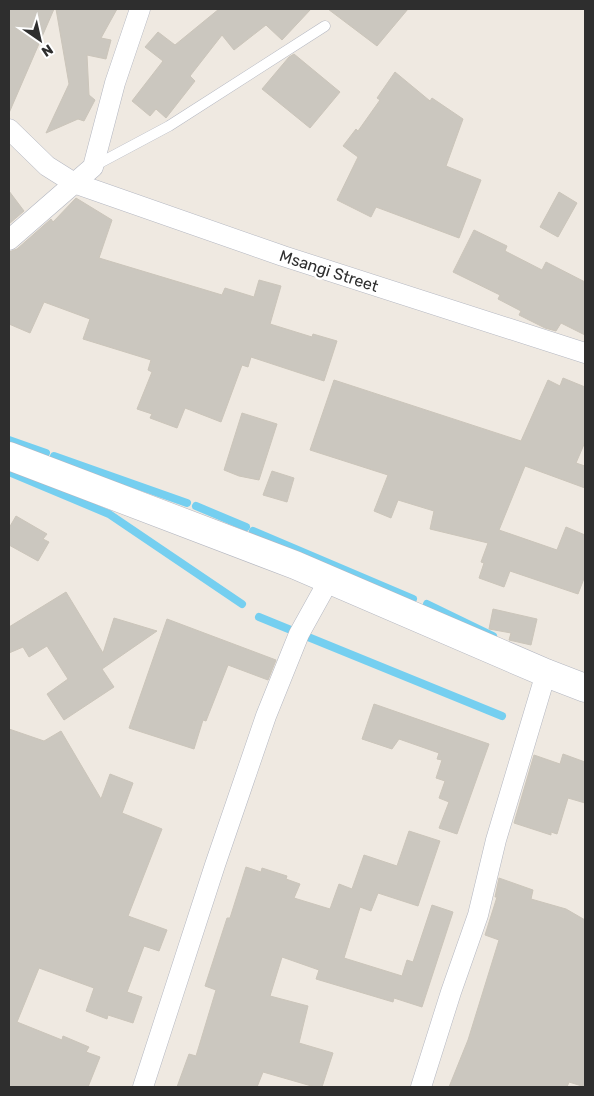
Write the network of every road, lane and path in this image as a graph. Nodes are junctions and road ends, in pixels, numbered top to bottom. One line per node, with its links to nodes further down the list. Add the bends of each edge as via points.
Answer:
1 (140, 9): 4 (street, via 115,83)
2 (325, 26): 4 (lane, via 169,126)
3 (9, 129): 5 (street, Msangi Street, via 47,166)
4 (93, 167): 5 (street)
5 (74, 184): 6 (street); 7 (street, Msangi Street)
6 (9, 240)
7 (585, 354)
8 (9, 456): 9 (main road)
9 (329, 580): 10 (main road); 12 (street, via 299,634 266,716)
10 (546, 673): 11 (main road); 13 (street, via 496,840 478,915)
11 (585, 688)
12 (143, 1087)
13 (421, 1087)

